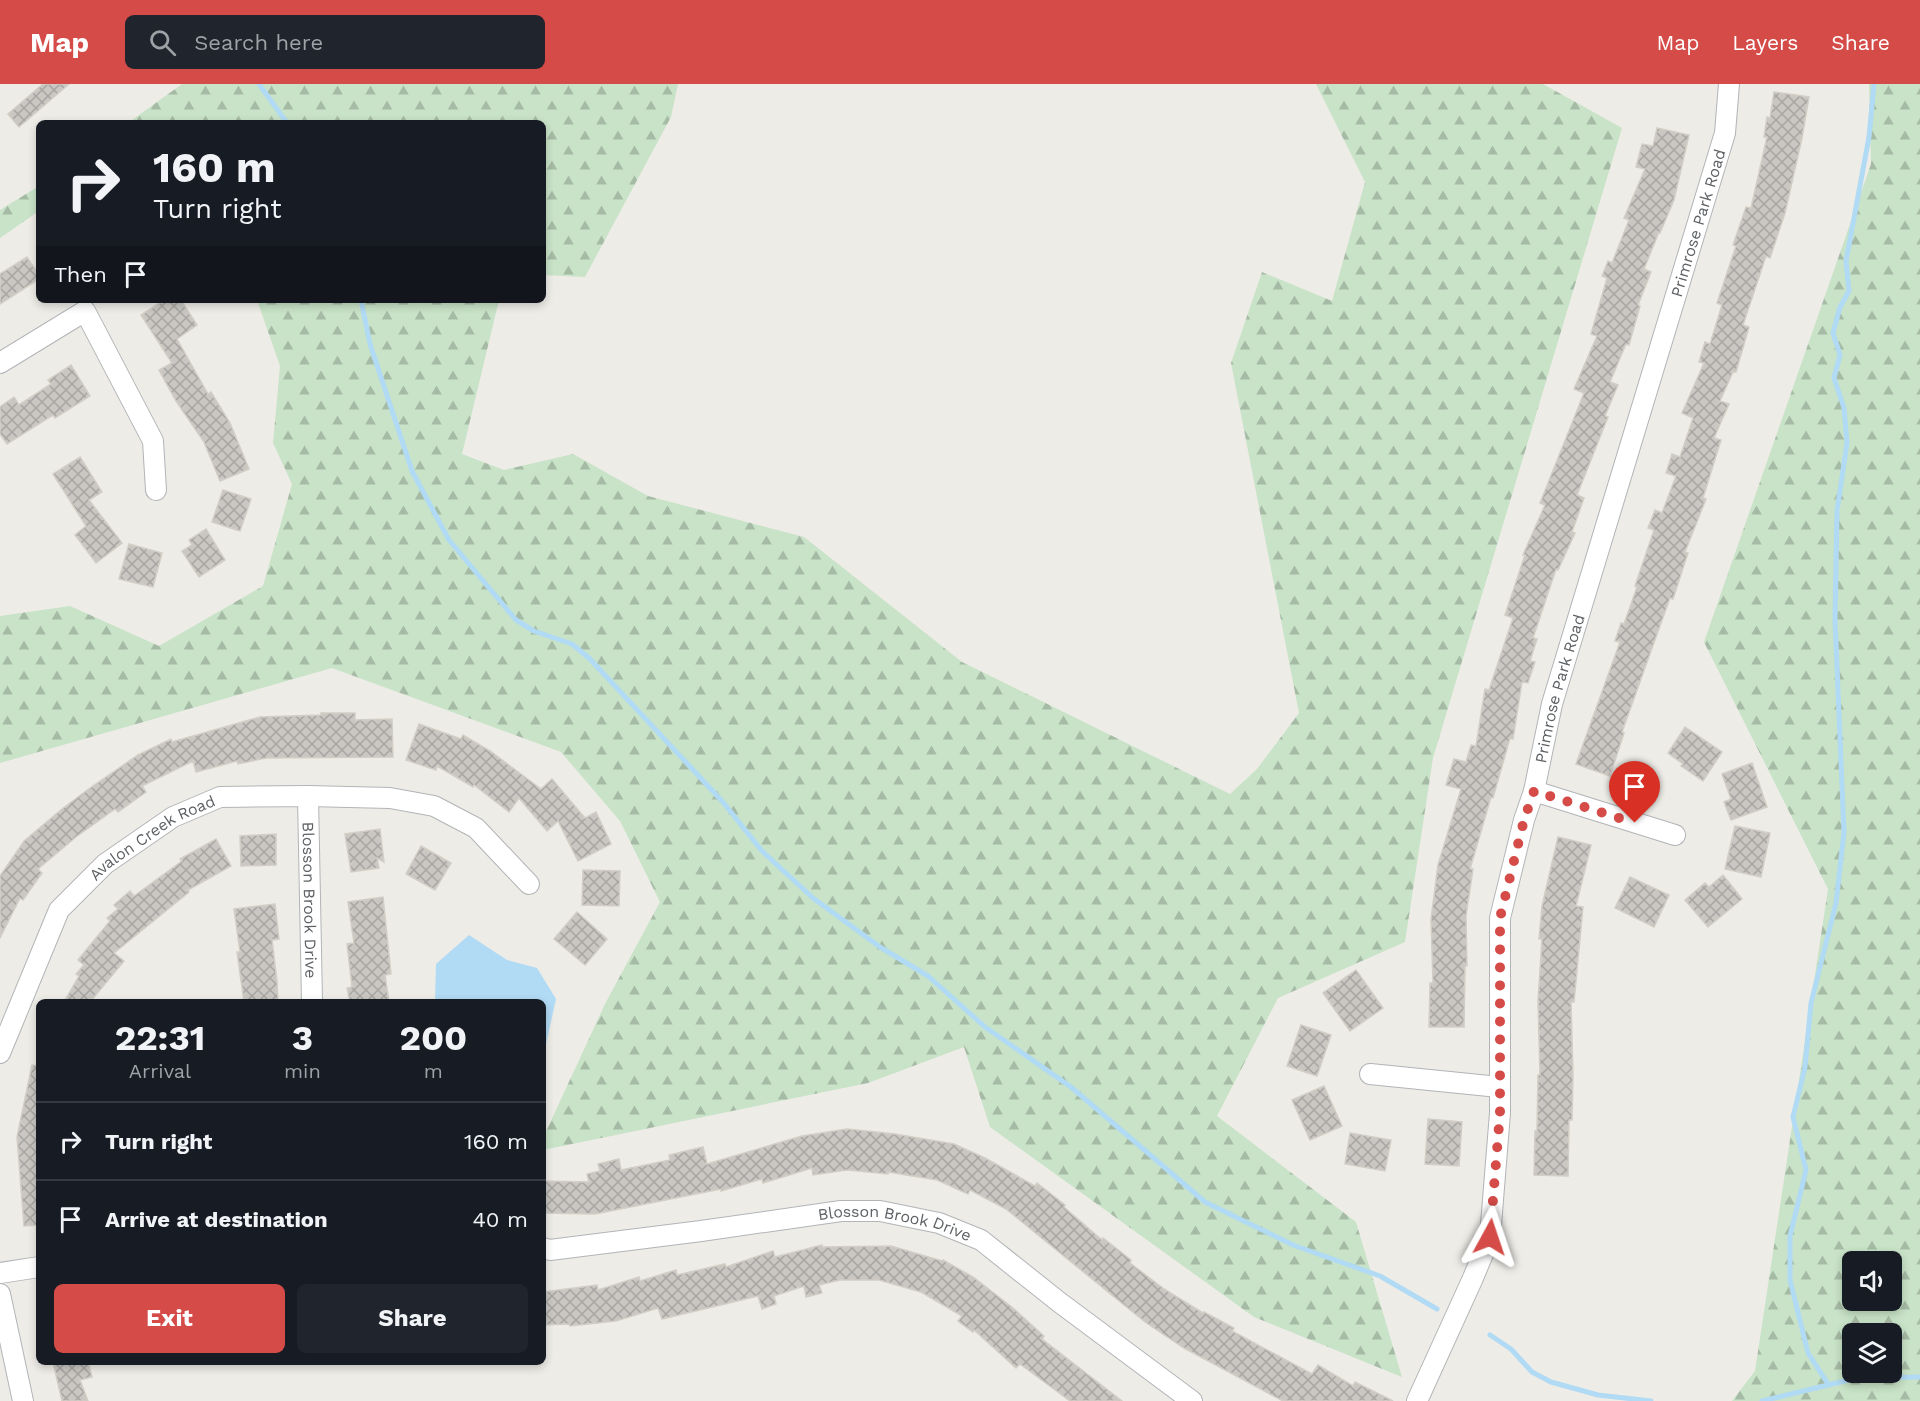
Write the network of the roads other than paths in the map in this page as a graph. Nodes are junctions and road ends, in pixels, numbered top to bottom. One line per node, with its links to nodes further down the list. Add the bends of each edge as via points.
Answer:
1 (1729, 84): 4 (street, Primrose Park Road, via 1725,133 1552,704)
2 (0, 363): 3 (street, via 86,311 153,441)
3 (156, 490)
4 (1534, 791): 6 (street); 11 (street, Primrose Park Road, via 1500,918)
5 (308, 796): 7 (street, Avalon Creek Road, via 390,798 434,806 476,828); 8 (street, Blosson Brook Drive); 9 (street, Avalon Creek Road, via 220,797 173,817 105,864 59,910)
6 (1675, 836)
7 (529, 884)
8 (312, 999)
9 (0, 1053)
10 (1370, 1074): 11 (street)
11 (1499, 1087): 18 (street, Primrose Park Road, via 1490,1237)
12 (546, 1249): 17 (street, Blosson Brook Drive, via 701,1232 841,1211 880,1211 939,1223 981,1240)
13 (36, 1267): 14 (street)
14 (0, 1273)
15 (0, 1294): 16 (street)
16 (23, 1401)
17 (1192, 1401)
18 (1417, 1401)

